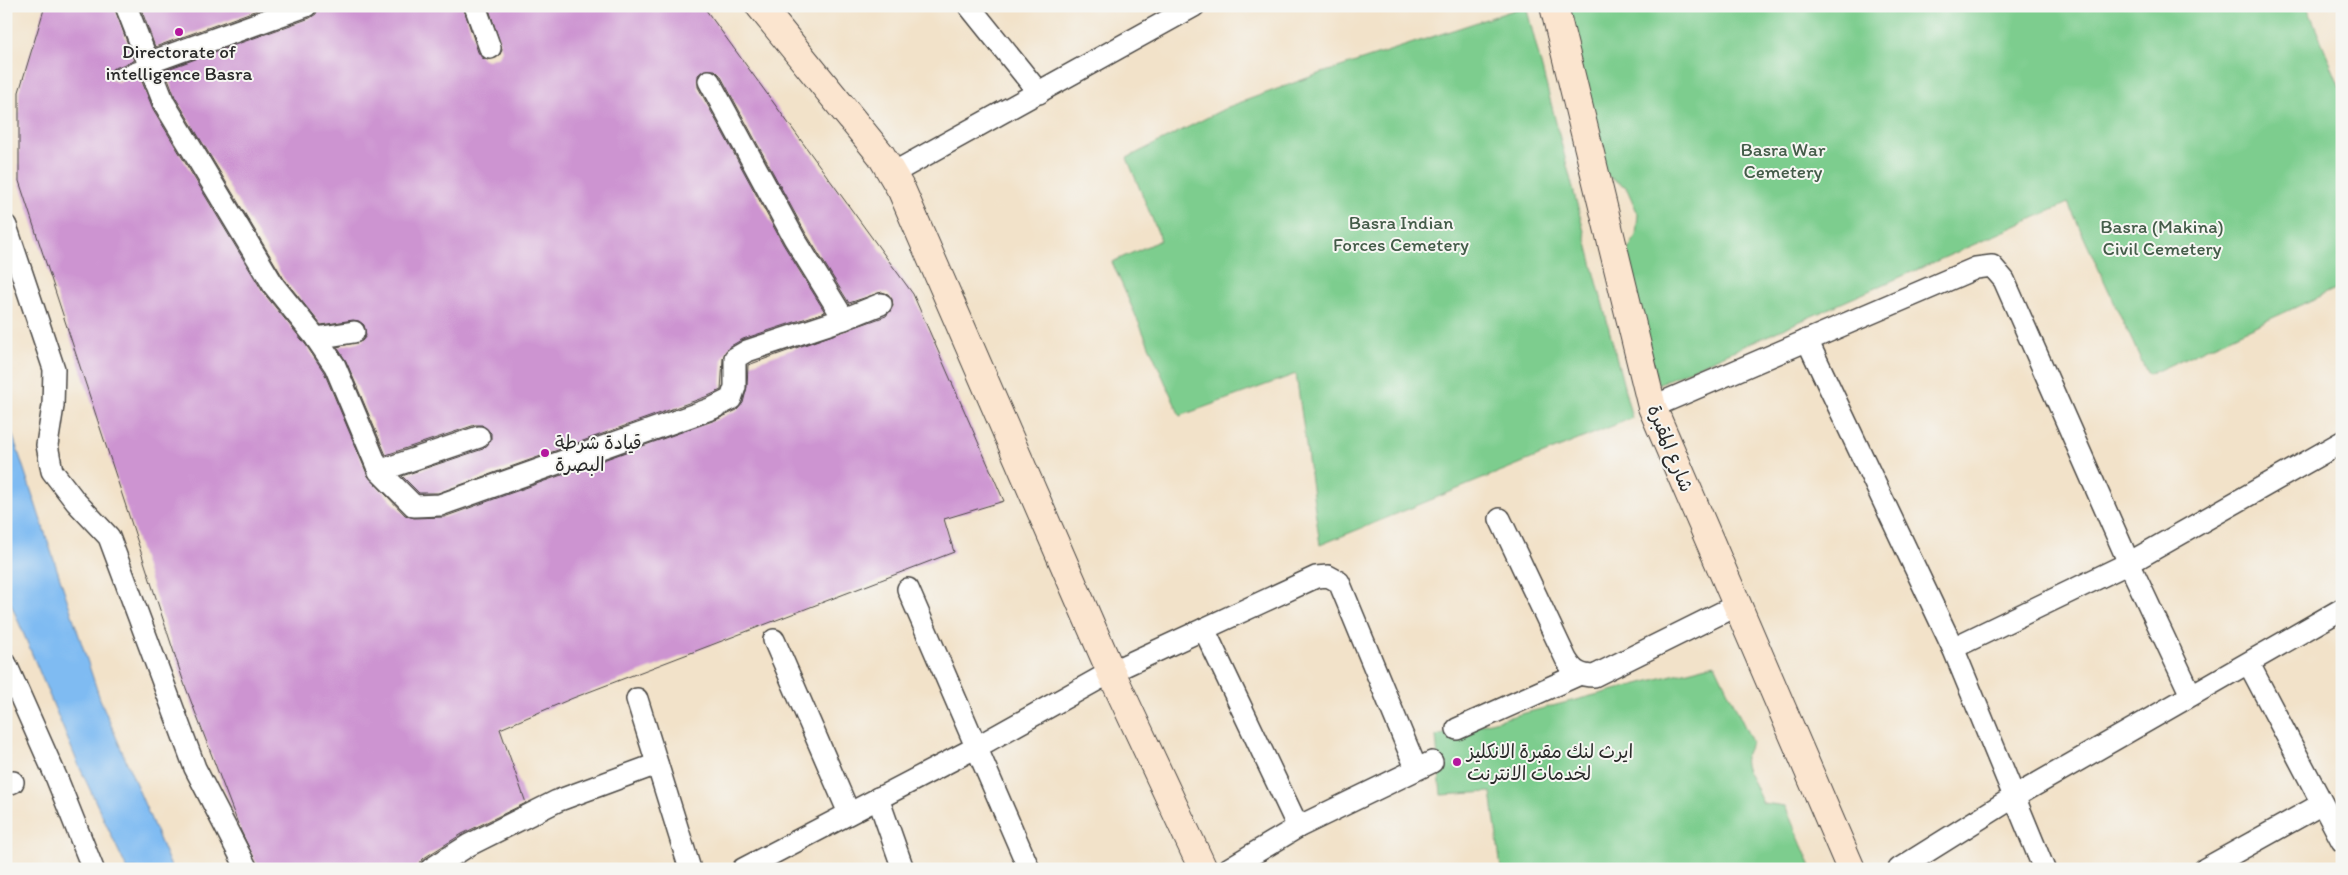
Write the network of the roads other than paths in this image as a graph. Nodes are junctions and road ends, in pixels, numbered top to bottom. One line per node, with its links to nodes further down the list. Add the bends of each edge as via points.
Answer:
1 (126, 6): 9 (street)
2 (306, 6): 9 (street)
3 (475, 6): 8 (street)
4 (760, 6): 13 (street)
5 (969, 6): 12 (street)
6 (1194, 6): 12 (street)
7 (1554, 6): 20 (street, شارع المقبرة)
8 (490, 48)
9 (148, 63): 10 (lane); 18 (street, via 164,103 274,286)
10 (115, 75)
11 (709, 81): 16 (street, via 794,238)
12 (1039, 94): 13 (street)
13 (893, 174): 34 (street)
14 (6, 226): 48 (street, via 54,369 47,445 52,471 109,537 195,768)
15 (881, 304): 16 (street)
16 (844, 319): 23 (street, via 735,358 731,400 440,505 414,506)
17 (354, 332): 18 (street)
18 (316, 338): 23 (street, via 335,366)
19 (1807, 340): 20 (street); 25 (street, via 1976,268 1992,266 2004,280); 31 (street)
20 (1652, 407): 27 (street, شارع المقبرة)
21 (479, 437): 23 (street)
22 (2342, 442): 25 (street)
23 (379, 471)
24 (1500, 520): 35 (street, via 1566,659)
25 (2129, 563): 31 (street); 36 (street)
26 (908, 589): 39 (street)
27 (1737, 605): 35 (street, via 1594,676); 56 (street, شارع المقبرة)
28 (2342, 609): 33 (street)
29 (1204, 629): 34 (street); 45 (street); 45 (street, via 1316,577 1328,576 1338,582 1424,765)
30 (774, 640): 44 (street)
31 (1953, 648): 41 (street)
32 (6, 664): 47 (street)
33 (2249, 664): 36 (street); 43 (street)
34 (1111, 672): 39 (street); 54 (street)
35 (1580, 674): 38 (street)
36 (2191, 696): 41 (street)
37 (637, 699): 40 (street)
38 (1457, 729)
39 (975, 748): 42 (street); 53 (street)
40 (658, 764): 49 (street, via 557,801 470,845); 50 (street)
41 (2014, 797): 57 (street); 58 (street)
42 (878, 798): 44 (street); 52 (street)
43 (2322, 804): 46 (street); 59 (street)
44 (849, 813): 51 (street)
45 (1298, 827): 55 (street)
46 (2342, 841)
47 (93, 869)
48 (247, 869)
49 (431, 869)
50 (690, 869)
51 (743, 869)
52 (903, 869)
53 (1029, 869)
54 (1204, 869)
55 (1228, 869)
56 (1851, 869)
57 (1899, 869)
58 (2044, 869)
59 (2205, 869)

